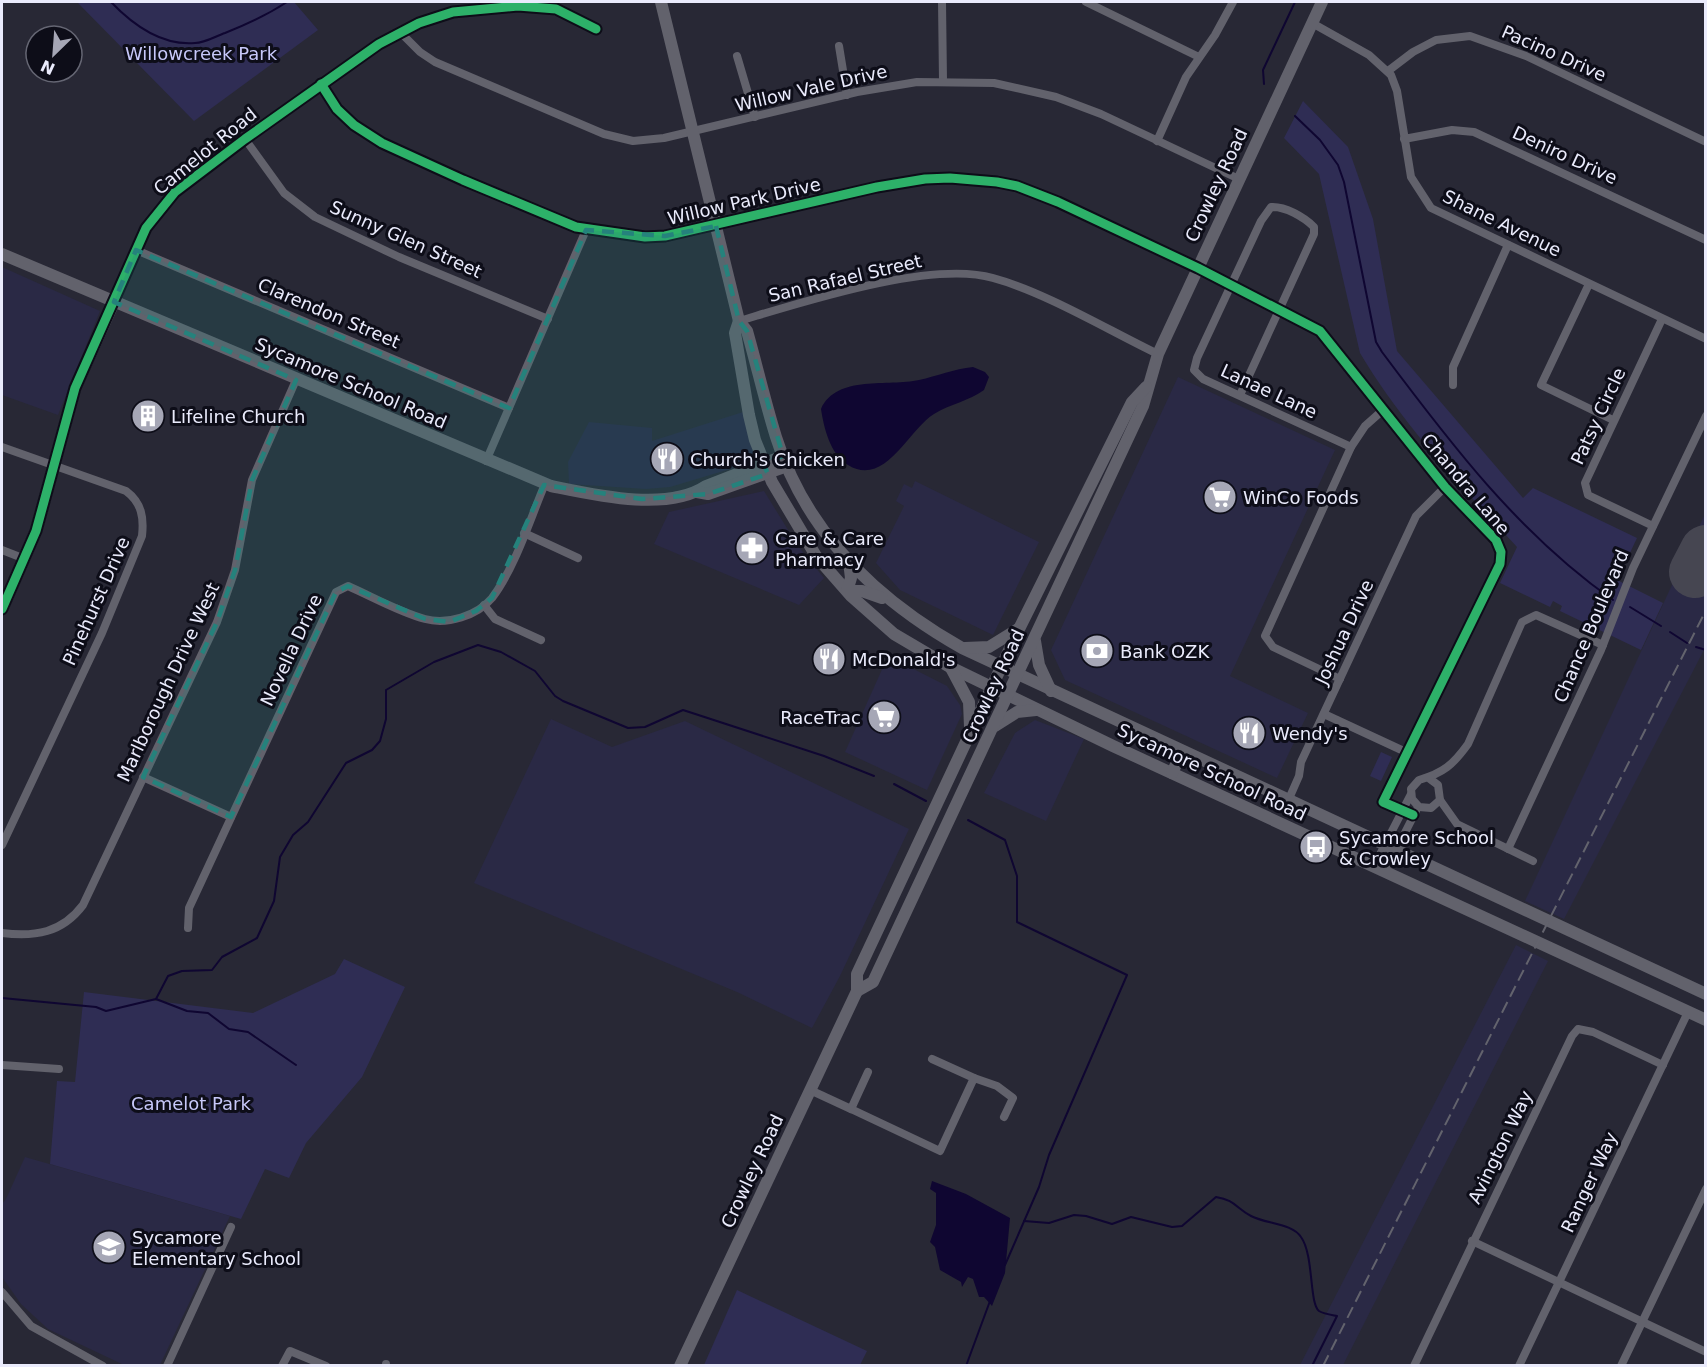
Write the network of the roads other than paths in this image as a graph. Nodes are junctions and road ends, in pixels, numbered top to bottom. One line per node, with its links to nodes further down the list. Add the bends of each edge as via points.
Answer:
1 (661, 2): 17 (main road)
2 (942, 2): 13 (street)
3 (1086, 2): 11 (street)
4 (1233, 2): 11 (street)
5 (1322, 2): 6 (main road, Crowley Road)
6 (1312, 23): 12 (street, via 1351,43); 22 (main road, Crowley Road)
7 (596, 29): 8 (street, Camelot Road, via 556,9 518,6 453,12)
8 (400, 32): 14 (street, Camelot Road); 17 (street, Willow Vale Drive, via 435,62 604,134 633,141)
9 (839, 45): 15 (street)
10 (737, 56): 16 (street)
11 (1199, 57): 20 (street)
12 (1388, 71): 19 (street, Shane Avenue, via 1397,92); 21 (street, Pacino Drive, via 1436,40 1470,36 1526,56)
13 (943, 81): 15 (street, Willow Vale Drive); 20 (street, Willow Vale Drive, via 1005,85 1056,97)
14 (321, 84): 18 (street, Camelot Road); 24 (street, Willow Park Drive, via 344,117 382,143)
15 (847, 95): 16 (street, Willow Vale Drive)
16 (754, 117): 17 (street, Willow Vale Drive)
17 (693, 132): 23 (main road)
18 (245, 139): 27 (street, Camelot Road, via 175,192 152,218); 34 (street, Sunny Glen Street, via 284,193 315,217)
19 (1404, 139): 25 (street, Deniro Drive, via 1452,130 1474,132); 26 (street, Shane Avenue, via 1411,177 1431,208)
20 (1157, 141): 22 (street, Willow Vale Drive)
21 (1706, 142)
22 (1239, 179): 29 (main road, Crowley Road)
23 (716, 226): 24 (street, Willow Park Drive, via 645,237); 29 (street, Willow Park Drive, via 877,187 925,179 970,179 1017,186 1058,202); 36 (main road)
24 (586, 230): 34 (street)
25 (1706, 240)
26 (1508, 245): 30 (street, Shane Avenue); 40 (street, via 1452,367)
27 (136, 250): 32 (street, Camelot Road); 43 (street, Clarendon Street)
28 (2, 254): 32 (main road, Sycamore School Road)
29 (1198, 268): 31 (street, Chandra Lane); 38 (main road, Crowley Road)
30 (1589, 284): 35 (street, Shane Avenue); 46 (street, via 1541,385)
31 (1230, 286): 33 (street, Chandra Lane); 33 (street, via 1268,209 1276,206 1286,210 1310,222 1314,234); 42 (street, Lanae Lane, via 1194,370 1203,379)
32 (114, 302): 39 (main road, Sycamore School Road); 52 (main road, Camelot Road, via 75,388)
33 (1280, 310): 42 (street); 44 (street, Chandra Lane, via 1320,331)
34 (548, 319): 43 (street)
35 (1662, 319): 37 (street, Shane Avenue); 46 (street, Patsy Circle)
36 (740, 321): 38 (street, San Rafael Street, via 905,279 963,273 991,277 1014,286); 51 (main road, via 747,331); 53 (main road, via 735,333 748,415)
37 (1706, 339)
38 (1158, 354): 41 (main road, Crowley Road)
39 (296, 380): 50 (main road, Sycamore School Road); 86 (street, Marlborough Drive West, via 252,480 235,570 217,622)
40 (1453, 385)
41 (1147, 386): 47 (main road, Crowley Road, via 1132,402); 56 (main road, Crowley Road, via 1143,406)
42 (1240, 395): 49 (street, Lanae Lane)
43 (509, 408): 50 (street)
44 (1383, 410): 49 (street, via 1365,426); 55 (street, Chandra Lane)
45 (1706, 416): 57 (street, Chance Boulevard)
46 (1613, 420): 57 (street, Patsy Circle, via 1585,490 1588,495)
47 (1122, 423): 56 (main road, via 1120,440 1098,489); 67 (main road, Crowley Road)
48 (2, 447): 52 (street, Pinehurst Drive)
49 (1351, 447): 75 (street, via 1265,636 1273,647)
50 (486, 461): 54 (main road, Sycamore School Road)
51 (785, 461): 53 (main road, Sycamore School Road); 62 (main road, Sycamore School Road, via 815,516)
52 (55, 465): 61 (main road, Camelot Road); 95 (street, Pinehurst Drive, via 126,491 138,503 144,522 102,633)
53 (766, 469): 54 (main road, Sycamore School Road, via 697,492 642,499); 63 (main road, Sycamore School Road, via 809,547)
54 (545, 484): 58 (street, Novella Drive)
55 (1445, 487): 75 (street, Joshua Drive, via 1416,516); 84 (street, Chandra Lane, via 1496,540 1500,564)
56 (1098, 503): 69 (main road, Crowley Road)
57 (1653, 526): 70 (street, Chance Boulevard)
58 (524, 533): 60 (street); 65 (street, Novella Drive, via 492,598)
59 (2, 550): 61 (street)
60 (578, 558)
61 (25, 559): 66 (main road, Camelot Road)
62 (849, 560): 63 (main road, via 851,578); 64 (main road, Sycamore School Road)
63 (847, 591): 64 (main road, via 862,591); 72 (main road, Sycamore School Road, via 894,634)
64 (891, 603): 71 (main road, Sycamore School Road)
65 (483, 605): 68 (street, via 495,619); 94 (street, Novella Drive, via 449,622 425,619 348,586 336,592)
66 (2, 609)
67 (1019, 629): 71 (main road, via 989,647); 73 (main road, Crowley Road)
68 (541, 640)
69 (1035, 641): 74 (main road, Crowley Road); 77 (main road, via 1039,665)
70 (1603, 645): 87 (street, via 1536,615 1522,622 1468,744 1456,761); 97 (street, Chance Boulevard)
71 (962, 648): 73 (main road, Sycamore School Road)
72 (950, 667): 76 (main road, Sycamore School Road); 82 (main road, via 969,702)
73 (1000, 667): 74 (main road, Sycamore School Road); 76 (main road, Crowley Road)
74 (1018, 675): 77 (main road, Sycamore School Road); 78 (main road, Crowley Road)
75 (1340, 679): 80 (street, Joshua Drive)
76 (991, 687): 78 (main road, Sycamore School Road); 82 (main road, Crowley Road)
77 (1051, 691): 83 (main road, Sycamore School Road)
78 (1008, 695): 79 (main road, Sycamore School Road); 81 (main road, Crowley Road)
79 (1038, 710): 81 (main road, via 1018,712); 85 (main road, Sycamore School Road)
80 (1324, 714): 84 (street); 90 (street, Joshua Drive)
81 (994, 727): 102 (main road, Crowley Road, via 873,982)
82 (970, 730): 102 (main road, Crowley Road, via 857,974)
83 (1182, 752): 85 (main road); 90 (main road, Sycamore School Road)
84 (1408, 753): 92 (street, Chandra Lane, via 1383,802)
85 (1172, 773): 99 (main road, Sycamore School Road)
86 (143, 777): 94 (street); 101 (street, Marlborough Drive West, via 76,915 62,927 45,932)
87 (1430, 779): 88 (street, via 1414,784); 89 (street, via 1441,790)
88 (1411, 794): 91 (street); 92 (street)
89 (1440, 800): 91 (street, via 1431,808); 97 (street, via 1457,824)
90 (1288, 801): 96 (main road, Sycamore School Road)
91 (1419, 807): 93 (street)
92 (1402, 810): 93 (street, Chandra Lane); 96 (street)
93 (1413, 815): 96 (street)
94 (231, 817): 100 (street, Novella Drive, via 189,908)
95 (2, 845)
96 (1389, 848): 99 (street); 103 (main road, Sycamore School Road)
97 (1508, 849): 98 (street)
98 (1533, 861)
99 (1379, 869): 104 (main road, Sycamore School Road)
100 (188, 928)
101 (2, 933)
102 (857, 991): 112 (main road, Crowley Road)
103 (1706, 994)
104 (1688, 1012): 105 (main road, Sycamore School Road); 108 (street, Ranger Way)
105 (1706, 1020)
106 (932, 1059): 111 (street)
107 (2, 1065): 109 (street)
108 (1663, 1065): 117 (street, Avington Way, via 1593,1032 1578,1029); 118 (street, Ranger Way)
109 (58, 1069)
110 (868, 1072): 113 (street)
111 (974, 1078): 113 (street, via 940,1151); 114 (street, via 997,1086 1013,1098)
112 (810, 1090): 113 (street); 126 (main road, Crowley Road)
113 (851, 1108)
114 (1004, 1117)
115 (1706, 1189): 120 (street)
116 (231, 1227): 123 (street)
117 (1472, 1241): 118 (street); 127 (street, Avington Way)
118 (1559, 1282): 120 (street); 128 (street, Ranger Way)
119 (2, 1292): 122 (street, via 31,1326)
120 (1641, 1321): 121 (street); 129 (street)
121 (1706, 1352)
122 (103, 1365)
123 (167, 1365)
124 (282, 1365): 125 (street, via 290,1351)
125 (326, 1365)
126 (680, 1365)
127 (1414, 1365)
128 (1519, 1365)
129 (1621, 1365)

